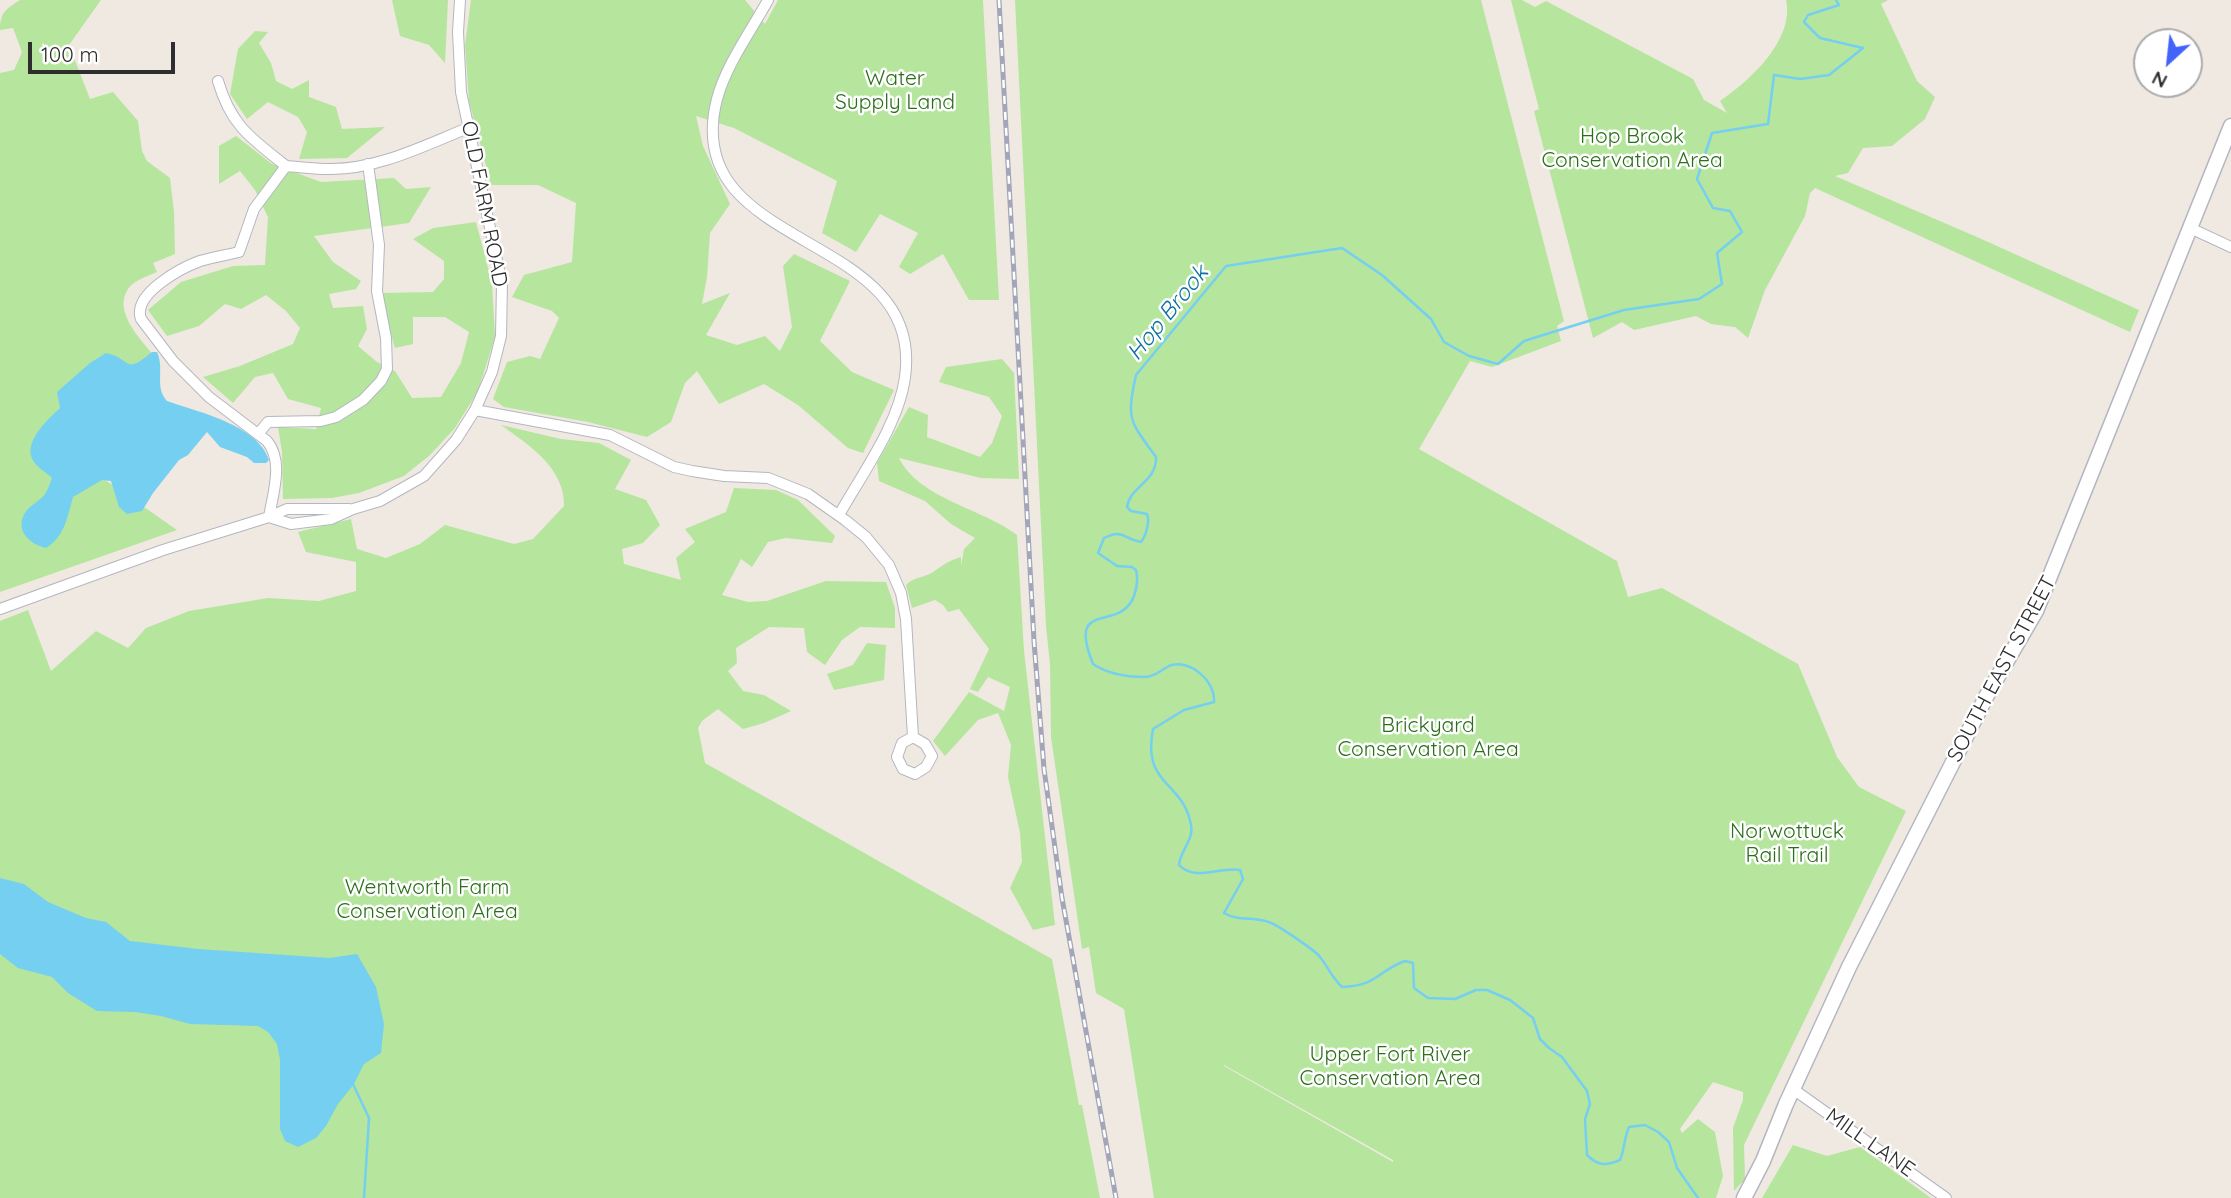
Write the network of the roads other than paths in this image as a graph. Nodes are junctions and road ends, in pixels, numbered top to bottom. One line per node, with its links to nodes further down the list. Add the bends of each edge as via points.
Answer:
1 (460, 0): 5 (street, OLD FARM ROAD, via 458,58)
2 (768, 0): 12 (street, via 728,70 717,100 714,135 722,169 736,191 767,220 848,265 879,290 895,314 904,342 905,379 899,401)
3 (218, 81): 7 (street, via 241,128)
4 (2231, 126): 8 (main road, SOUTH EAST STREET)
5 (468, 128): 6 (street); 10 (street, OLD FARM ROAD, via 502,284 499,344)
6 (368, 164): 7 (street, via 331,170); 11 (street, via 387,369 373,391 343,413 321,421 273,420)
7 (286, 166): 11 (street, via 254,209 239,252 196,263 159,284 138,311 173,361 209,397)
8 (2190, 228): 9 (street); 16 (main road, SOUTH EAST STREET, via 2036,611 1910,843)
9 (2231, 247)
10 (475, 410): 12 (street, via 610,436 692,471 768,478 808,494); 13 (street, OLD FARM ROAD, via 424,476 380,501 353,509 287,509)
11 (258, 434): 13 (street, via 275,456)
12 (839, 515): 15 (street, via 878,551 901,593)
13 (269, 517): 14 (street, OLD FARM ROAD)
14 (0, 608)
15 (913, 737)
16 (1793, 1089): 17 (main road, SOUTH EAST STREET); 18 (street, MILL LANE)
17 (1744, 1198)
18 (1945, 1198)

